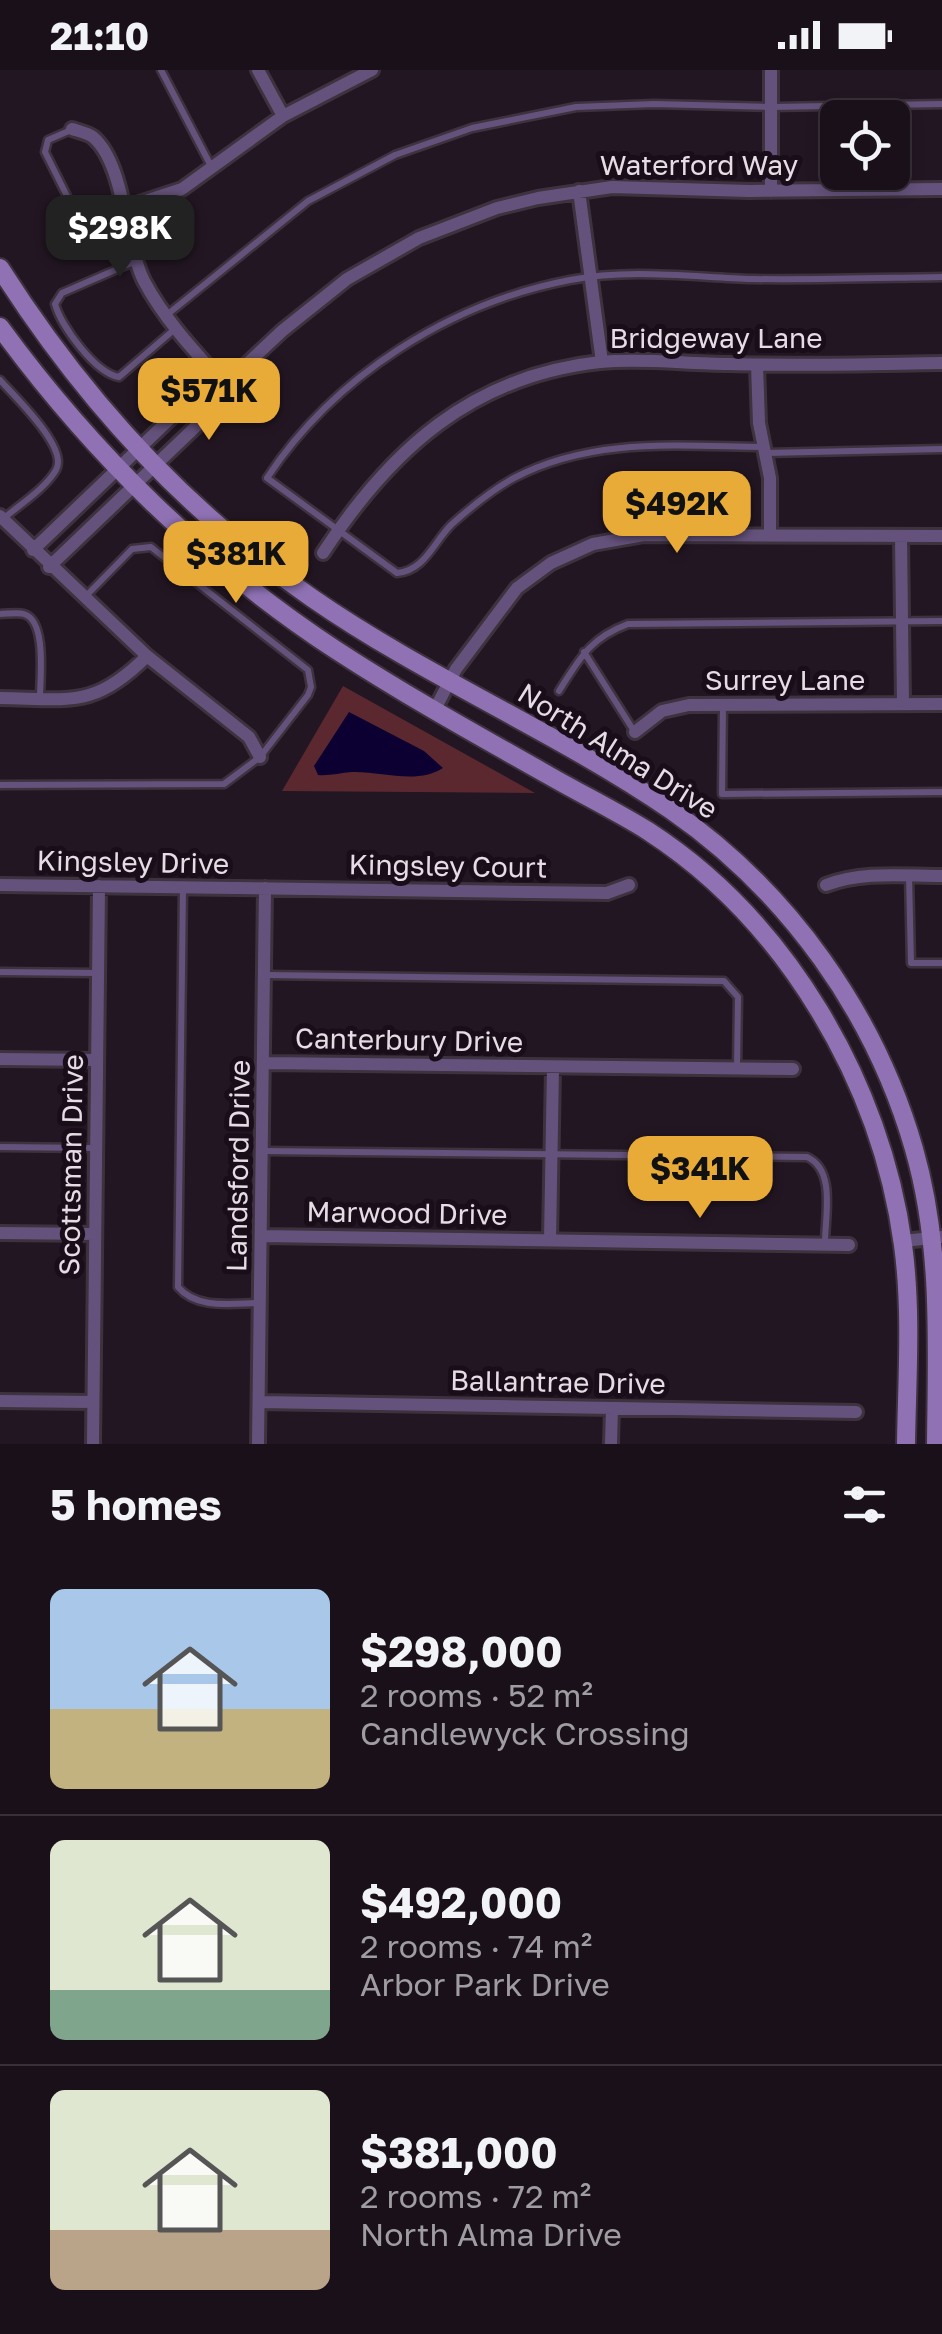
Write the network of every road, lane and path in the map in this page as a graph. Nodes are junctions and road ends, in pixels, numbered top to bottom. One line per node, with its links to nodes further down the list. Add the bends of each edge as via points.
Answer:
1 (161, 70): 9 (lane)
2 (258, 70): 7 (street)
3 (771, 70): 6 (street)
4 (364, 72): 7 (street)
5 (942, 104): 6 (lane)
6 (771, 106): 12 (street); 18 (lane, via 576,107 472,128 395,155 308,200)
7 (283, 116): 9 (street)
8 (72, 129): 13 (street, via 98,145); 13 (lane, via 48,140 45,152 78,218 88,221)
9 (212, 167): 13 (street, via 169,195)
10 (942, 189): 12 (street, Waterford Way)
11 (579, 191): 12 (street, Waterford Way); 17 (street); 25 (street, Waterford Way, via 458,221 382,257 313,304)
12 (771, 191)
13 (124, 208): 14 (street)
14 (136, 261): 18 (street); 20 (lane, via 62,293 54,304 58,314 109,376 119,377)
15 (0, 268): 26 (main road, North Alma Drive, via 68,367)
16 (942, 277): 17 (lane)
17 (590, 278): 21 (street); 33 (lane, via 474,309 376,362 291,442 268,478)
18 (167, 315): 20 (street)
19 (0, 327): 30 (main road, North Alma Drive)
20 (177, 328): 25 (street)
21 (602, 362): 23 (street, Bridgeway Lane); 33 (street, Bridgeway Lane, via 534,375 442,420 390,464)
22 (942, 363): 23 (street, Bridgeway Lane)
23 (757, 364): 28 (street)
24 (0, 380): 32 (lane, via 59,458 53,475)
25 (220, 388): 26 (street, Waterford Way, via 197,393); 29 (street, Waterford Way, via 211,412)
26 (138, 449): 29 (main road, North Alma Drive); 30 (street, Waterford Way)
27 (942, 449): 28 (lane)
28 (764, 450): 33 (lane, via 634,445 539,467 492,492 408,572 397,573); 34 (street)
29 (154, 466): 31 (street, Waterford Way); 46 (main road, North Alma Drive, via 276,572)
30 (118, 468): 31 (main road, North Alma Drive); 37 (street, Waterford Way)
31 (135, 485): 39 (street, Waterford Way); 53 (main road, North Alma Drive, via 260,595)
32 (1, 518): 37 (street)
33 (338, 531): 38 (street, Bridgeway Lane)
34 (770, 535): 35 (street); 46 (street, via 644,535 593,544 551,563 517,588)
35 (901, 536): 36 (street); 42 (street)
36 (942, 536)
37 (32, 550): 39 (street)
38 (324, 553)
39 (50, 566): 40 (street)
40 (84, 598): 45 (street); 55 (lane, via 127,553 152,547 308,670 308,695)
41 (0, 614): 49 (lane, via 24,614 34,622)
42 (902, 622): 43 (lane); 44 (lane, via 628,624 604,633); 50 (street)
43 (942, 622)
44 (584, 652): 47 (lane); 54 (lane)
45 (147, 656): 49 (street, via 100,693); 55 (street, via 249,737)
46 (450, 682): 53 (street); 83 (main road, North Alma Drive, via 673,811 793,921 832,973 880,1058)
47 (558, 691)
48 (0, 698): 49 (street)
49 (40, 698)
50 (902, 704): 51 (street, Surrey Lane); 52 (street, Surrey Lane)
51 (942, 704)
52 (723, 706): 54 (street, Surrey Lane, via 662,711); 57 (lane, via 722,794)
53 (434, 711): 85 (main road, North Alma Drive, via 648,832 751,920 803,987 846,1060 882,1149)
54 (635, 732)
55 (260, 757): 56 (lane, via 224,784 208,786)
56 (0, 785)
57 (942, 792)
58 (909, 876): 59 (street); 63 (street, via 846,878); 66 (lane, via 911,963)
59 (942, 876)
60 (0, 885): 62 (street, Kingsley Drive)
61 (629, 885): 65 (street, Kingsley Court, via 607,892)
62 (99, 886): 64 (street, Kingsley Drive); 68 (street, Scottsman Drive)
63 (826, 886)
64 (183, 887): 65 (street, Kingsley Drive); 88 (lane, via 178,1287 200,1302)
65 (266, 888): 69 (street, Landsford Drive)
66 (942, 963)
67 (0, 972): 68 (lane)
68 (98, 973): 71 (street, Scottsman Drive)
69 (264, 975): 72 (street, Landsford Drive); 74 (lane, via 724,981 738,998)
70 (0, 1059): 71 (street)
71 (97, 1060): 77 (street, Scottsman Drive)
72 (264, 1064): 73 (street, Canterbury Drive); 78 (street, Landsford Drive)
73 (553, 1066): 74 (street, Canterbury Drive); 79 (street)
74 (738, 1068): 75 (street, Canterbury Drive)
75 (793, 1069)
76 (0, 1147): 77 (lane)
77 (96, 1148): 81 (street, Scottsman Drive)
78 (263, 1150): 79 (lane); 82 (street, Landsford Drive)
79 (552, 1154): 84 (street); 86 (lane, via 807,1157 826,1180)
80 (0, 1233): 81 (street)
81 (95, 1234): 90 (street, Scottsman Drive)
82 (262, 1236): 84 (street, Marwood Drive); 88 (street, Landsford Drive)
83 (937, 1237): 85 (street); 98 (main road, North Alma Drive)
84 (550, 1240): 86 (street, Marwood Drive)
85 (902, 1241): 97 (main road, North Alma Drive)
86 (825, 1244): 87 (street, Marwood Drive)
87 (848, 1245)
88 (261, 1303): 91 (street, Landsford Drive)
89 (0, 1401): 90 (street)
90 (93, 1402): 94 (street, Scottsman Drive)
91 (259, 1402): 92 (street, Ballantrae Drive); 95 (street, Landsford Drive)
92 (612, 1408): 93 (street, Ballantrae Drive); 96 (street)
93 (856, 1412)
94 (92, 1444)
95 (258, 1444)
96 (611, 1444)
97 (906, 1444)
98 (936, 1444)

